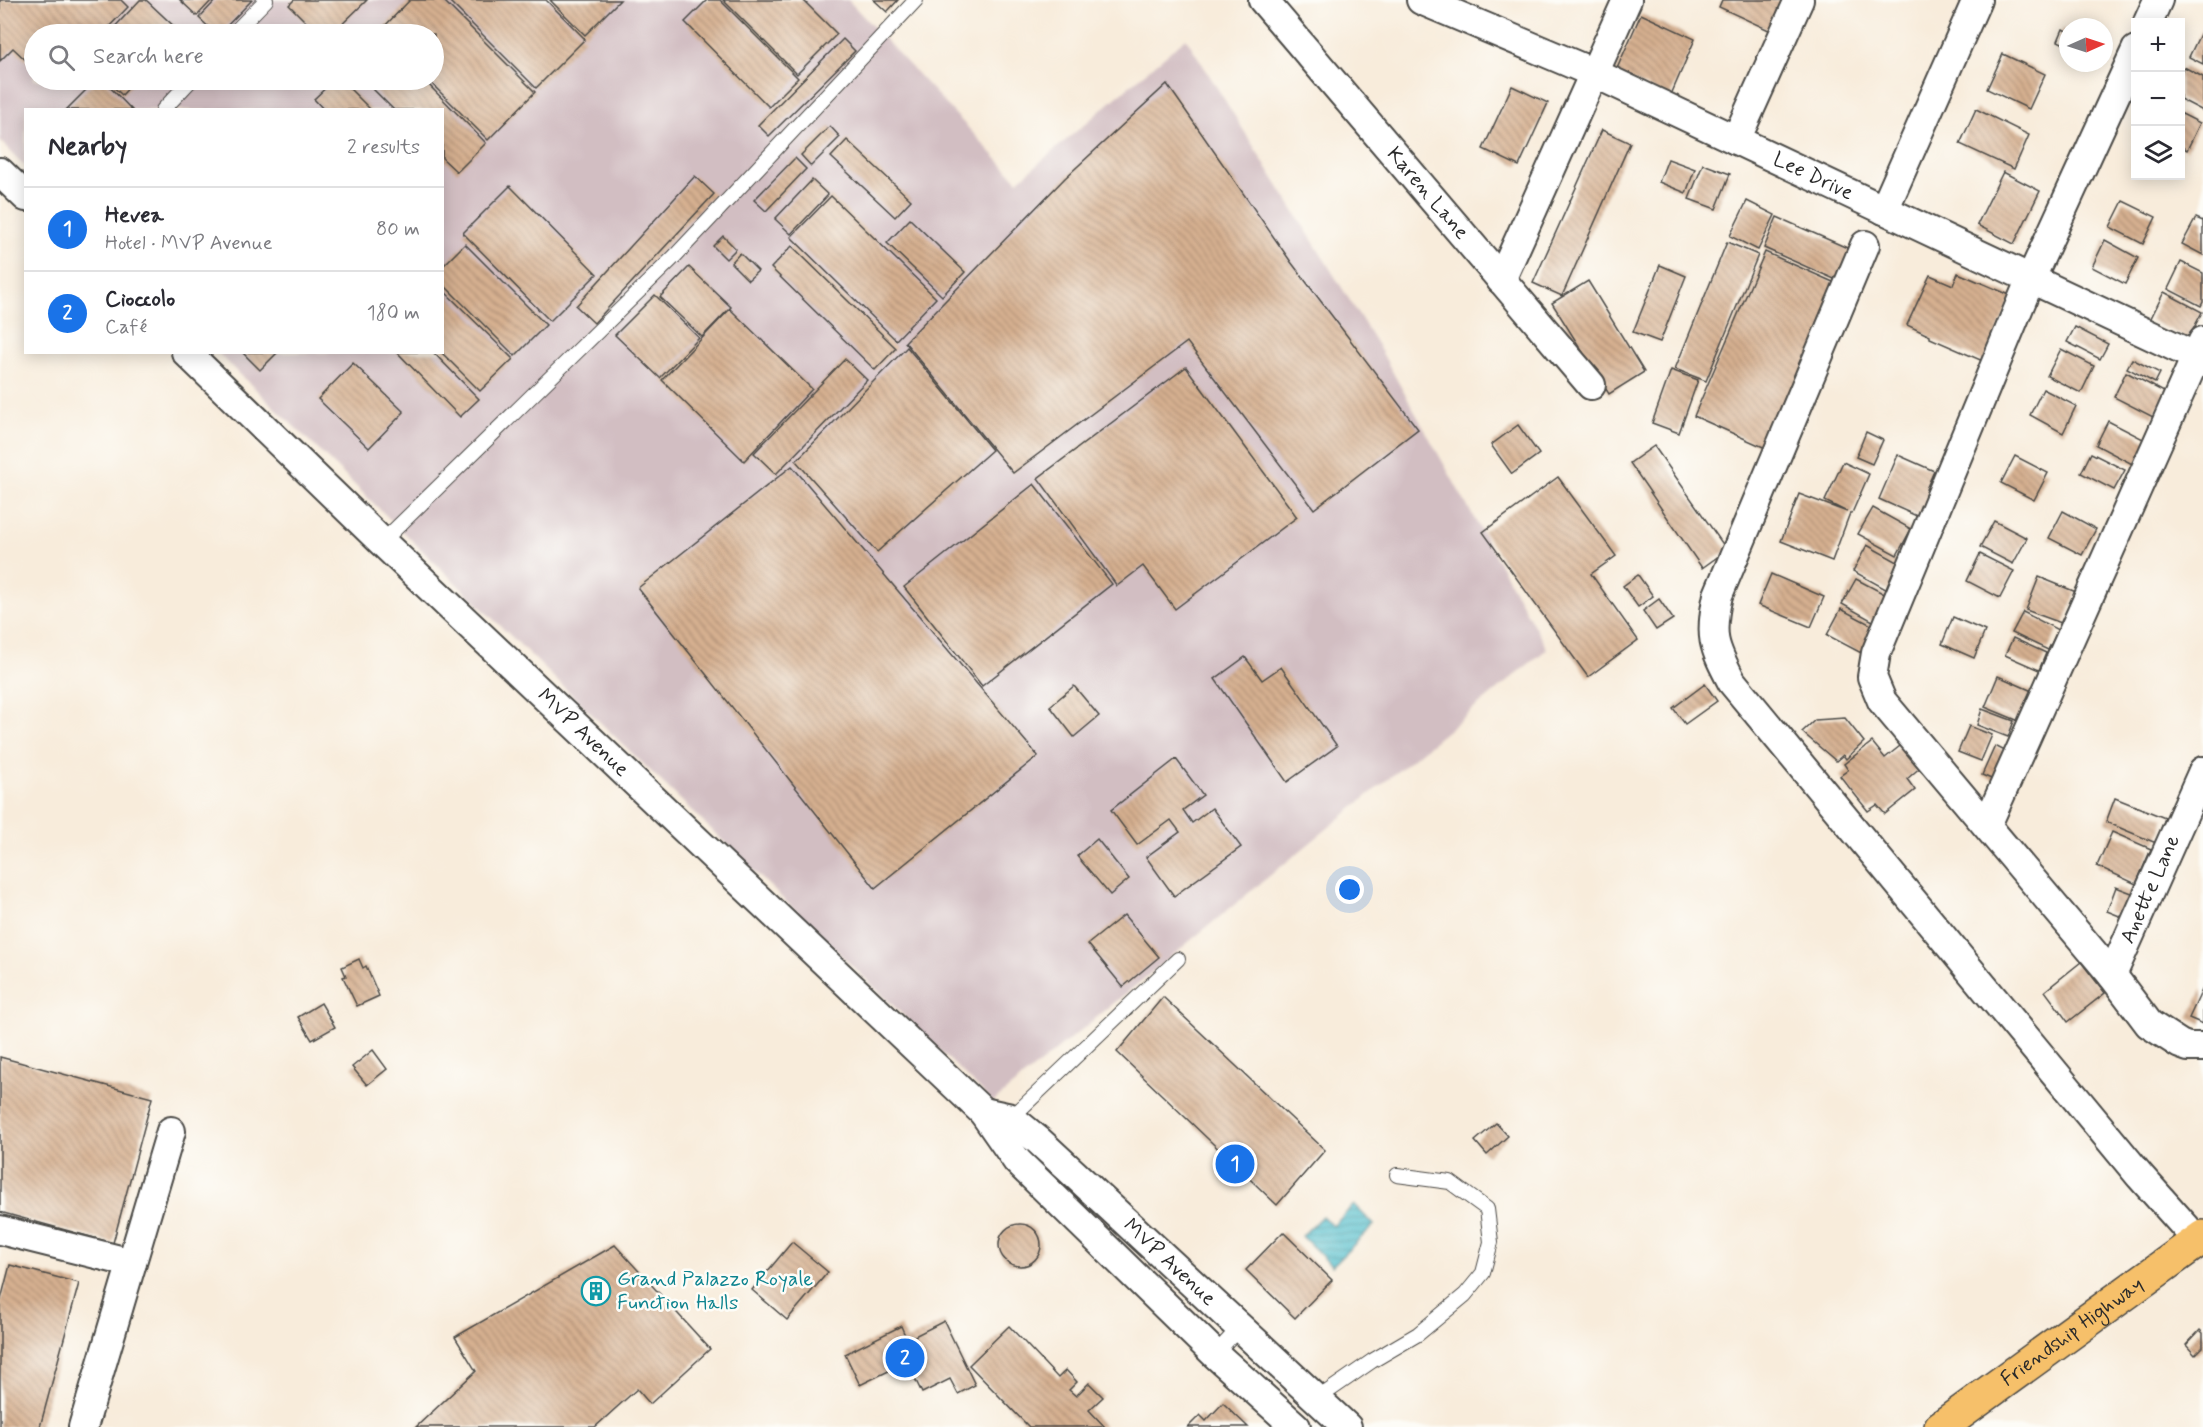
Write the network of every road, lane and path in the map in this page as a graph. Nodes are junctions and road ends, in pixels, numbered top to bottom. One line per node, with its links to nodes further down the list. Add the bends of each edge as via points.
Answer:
1 (266, 0): 10 (lane)
2 (916, 0): 25 (lane, via 674,257)
3 (1263, 0): 21 (street, Karen Lane)
4 (1627, 0): 12 (street)
5 (1799, 0): 15 (street)
6 (1977, 0): 18 (street)
7 (2158, 0): 9 (street)
8 (1436, 3): 12 (street, Lee Drive)
9 (2150, 18)
10 (243, 24)
11 (2131, 61): 20 (street)
12 (1594, 74): 15 (street, Lee Drive); 21 (street)
13 (182, 90): 14 (lane)
14 (165, 108)
15 (1736, 140): 18 (street, Lee Drive)
16 (0, 172): 17 (street)
17 (24, 195)
18 (1884, 210): 20 (street, Lee Drive)
19 (1865, 245): 36 (street, via 1718,595 1712,622 1716,652 1732,682 2140,1176)
20 (2031, 278): 22 (street, Lee Drive); 27 (street, via 1876,653 1872,677 1882,701)
21 (1501, 280): 24 (street, Karen Lane)
22 (2201, 352): 27 (street)
23 (188, 354): 25 (street, MVP Avenue)
24 (1592, 385)
25 (382, 542): 31 (street, MVP Avenue)
26 (2203, 771): 29 (street, Anette Lane)
27 (1987, 825): 29 (street)
28 (1178, 959): 31 (lane)
29 (2112, 975): 30 (street, via 2149,1024 2180,1044)
30 (2203, 1047)
31 (997, 1120): 33 (street, MVP Avenue)
32 (171, 1131): 37 (street)
33 (1028, 1151): 38 (street, MVP Avenue); 39 (street, MVP Avenue)
34 (1397, 1175): 40 (lane, via 1450,1182 1487,1209 1491,1242 1483,1273 1465,1295 1418,1334)
35 (0, 1230): 37 (street)
36 (2201, 1239): 44 (main road, Friendship Highway)
37 (132, 1263): 42 (street)
38 (1240, 1327): 39 (lane); 40 (street, MVP Avenue)
39 (1215, 1354): 41 (street, MVP Avenue)
40 (1317, 1399): 41 (street); 43 (street, MVP Avenue)
41 (1295, 1426)
42 (82, 1427)
43 (1347, 1427)
44 (1941, 1427)

